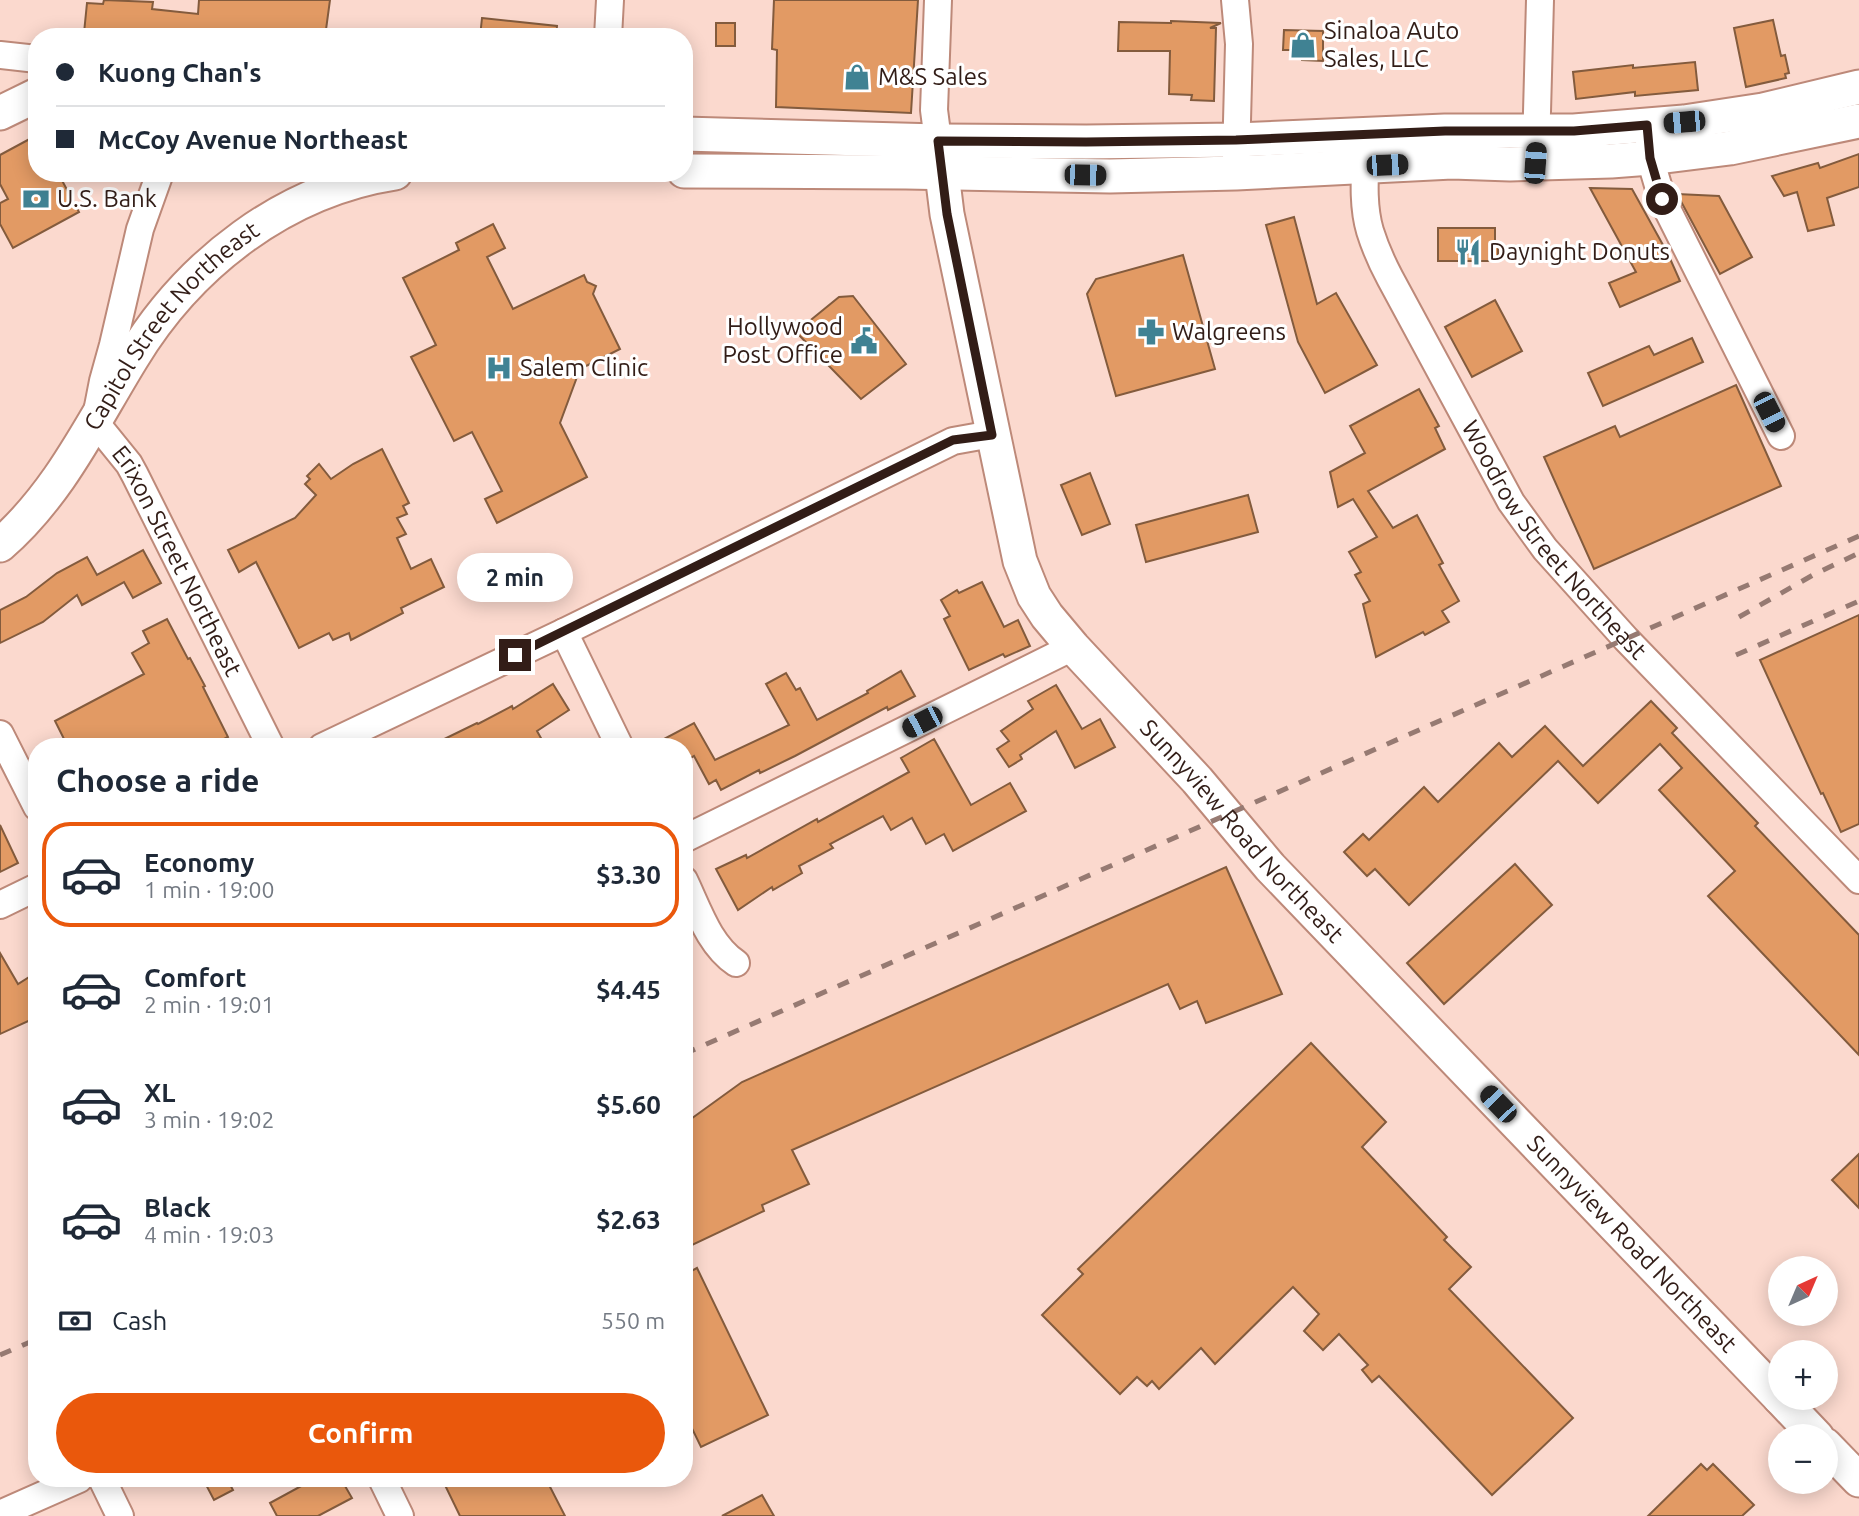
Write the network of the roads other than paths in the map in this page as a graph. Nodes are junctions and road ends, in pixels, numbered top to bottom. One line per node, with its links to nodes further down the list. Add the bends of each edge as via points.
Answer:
1 (610, 0): 5 (street)
2 (939, 0): 16 (street, via 934,110)
3 (1235, 0): 19 (street, via 1239,44)
4 (1540, 0): 17 (street)
5 (608, 28)
6 (0, 55): 7 (street)
7 (28, 58)
8 (1859, 86): 12 (main road, via 1763,110)
9 (28, 99): 10 (main road)
10 (0, 113)
11 (1859, 121): 20 (main road, via 1730,148)
12 (1647, 125): 17 (main road, via 1601,129); 20 (street)
13 (693, 134): 15 (main road)
14 (1366, 134): 17 (main road, via 1457,131); 19 (main road); 21 (street, Woodrow Street Northeast)
15 (736, 136): 16 (main road); 18 (main road)
16 (938, 141): 19 (main road, via 1086,142); 23 (main road, Sunnyview Road Northeast)
17 (1536, 147): 20 (main road); 21 (main road, via 1452,162)
18 (693, 149)
19 (1236, 157): 21 (main road); 23 (main road, via 1110,176)
20 (1650, 158): 28 (street, via 1662,199)
21 (1365, 166): 38 (street, Woodrow Street Northeast, via 1365,204 1378,252 1511,502 1545,549 1626,639)
22 (693, 171): 23 (main road)
23 (941, 174): 27 (main road, Sunnyview Road Northeast)
24 (157, 182): 26 (street, Erixon Street Northeast, via 140,229)
25 (360, 182): 26 (main road, Capitol Street Northeast, via 282,212 219,254 170,303 132,356)
26 (95, 422): 29 (main road, Capitol Street Northeast, via 41,502); 33 (street, Erixon Street Northeast, via 135,475)
27 (992, 435): 30 (street, via 953,440); 31 (main road, Sunnyview Road Northeast, via 1020,561 1034,596)
28 (1781, 436)
29 (0, 545)
30 (564, 632): 34 (street); 35 (street)
31 (1073, 648): 37 (street); 43 (main road, Sunnyview Road Northeast, via 1197,780 1270,867)
32 (0, 734): 36 (street)
33 (266, 738)
34 (341, 738)
35 (616, 738)
36 (28, 789)
37 (693, 835)
38 (1859, 880)
39 (28, 891): 41 (street)
40 (693, 899): 42 (street, via 713,941)
41 (0, 905)
42 (736, 963)
43 (1768, 1386)
44 (1791, 1410): 45 (main road, Sunnyview Road Northeast)
45 (1805, 1424)
46 (1838, 1458): 47 (main road)
47 (1859, 1480)
48 (61, 1487): 51 (street)
49 (106, 1487): 52 (street)
50 (386, 1487): 53 (street)
51 (0, 1514)
52 (120, 1516)
53 (400, 1516)

